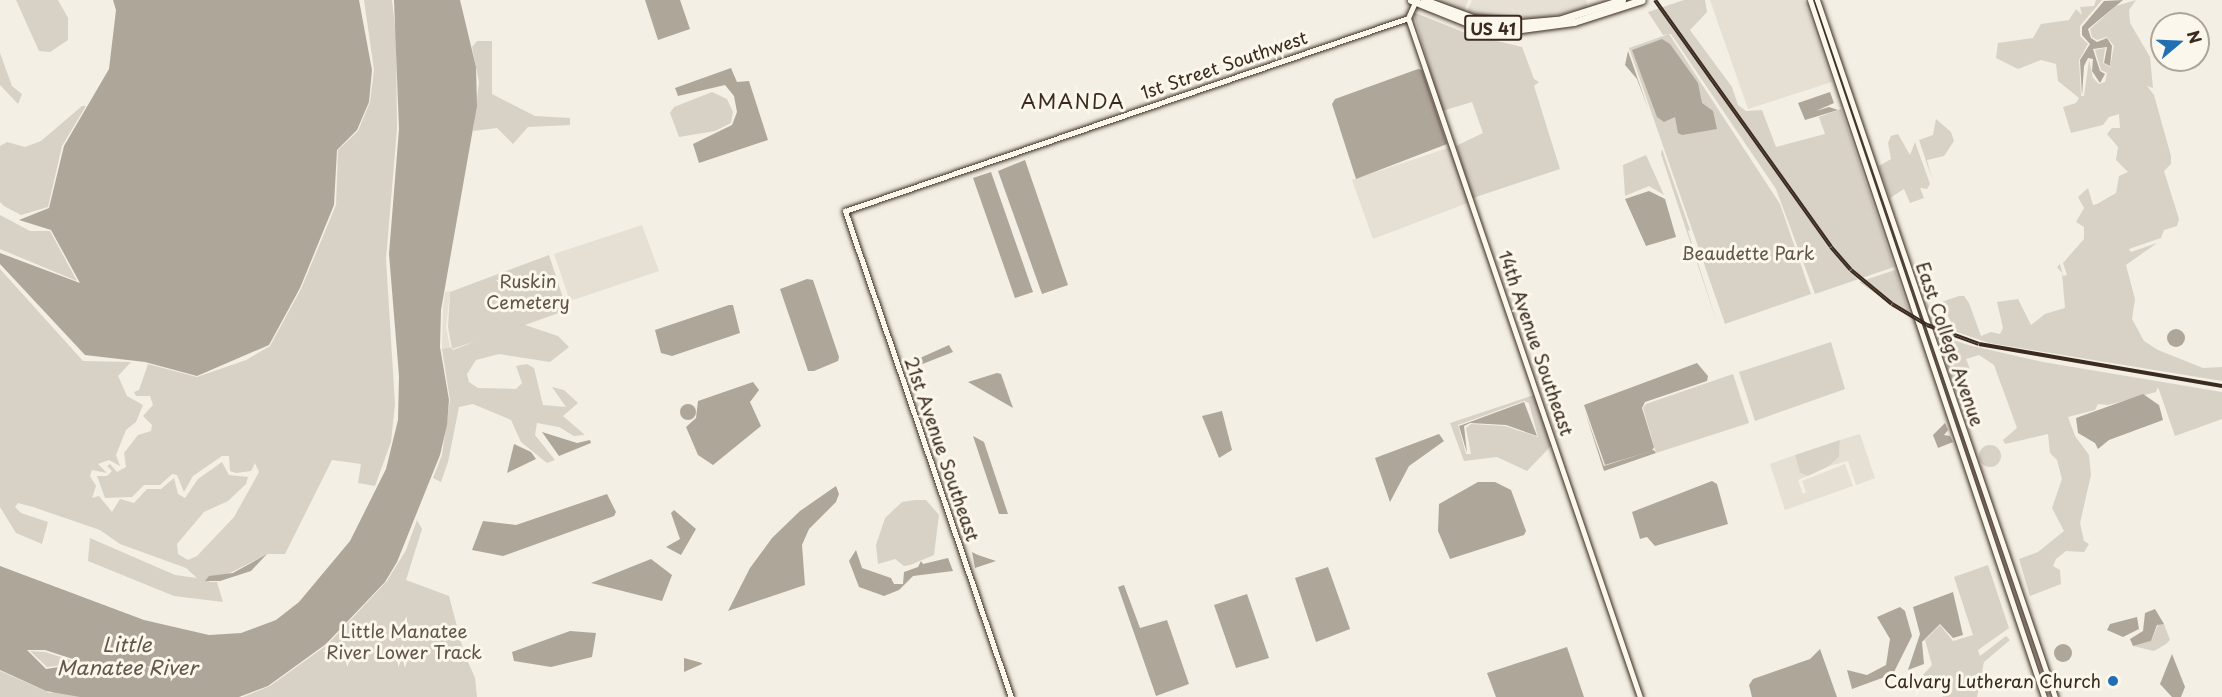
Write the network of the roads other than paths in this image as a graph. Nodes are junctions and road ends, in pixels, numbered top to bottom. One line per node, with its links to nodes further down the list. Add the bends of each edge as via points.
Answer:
1 (1424, 0): 2 (main road, US 41, via 1473,18 1521,23 1558,20)
2 (1622, 0)
3 (1642, 0): 6 (main road, US 41, via 1574,22 1521,29 1466,22)
4 (1810, 0): 9 (street, East College Avenue)
5 (1817, 0): 8 (street, East College Avenue)
6 (1414, 1): 7 (street)
7 (1408, 18): 10 (street, 1st Street Southwest); 16 (street, 14th Avenue Southeast)
8 (1882, 193): 9 (street); 12 (street, East College Avenue)
9 (1877, 200): 11 (street, East College Avenue)
10 (845, 211): 15 (street, 21st Avenue Southeast)
11 (1948, 412): 12 (street); 13 (street, East College Avenue)
12 (1965, 441): 13 (street); 14 (street, East College Avenue)
13 (1961, 450): 14 (street, via 1970,456); 17 (street, East College Avenue)
14 (1983, 487): 18 (street, East College Avenue)
15 (1011, 697)
16 (1640, 697)
17 (2044, 697)
18 (2055, 697)

